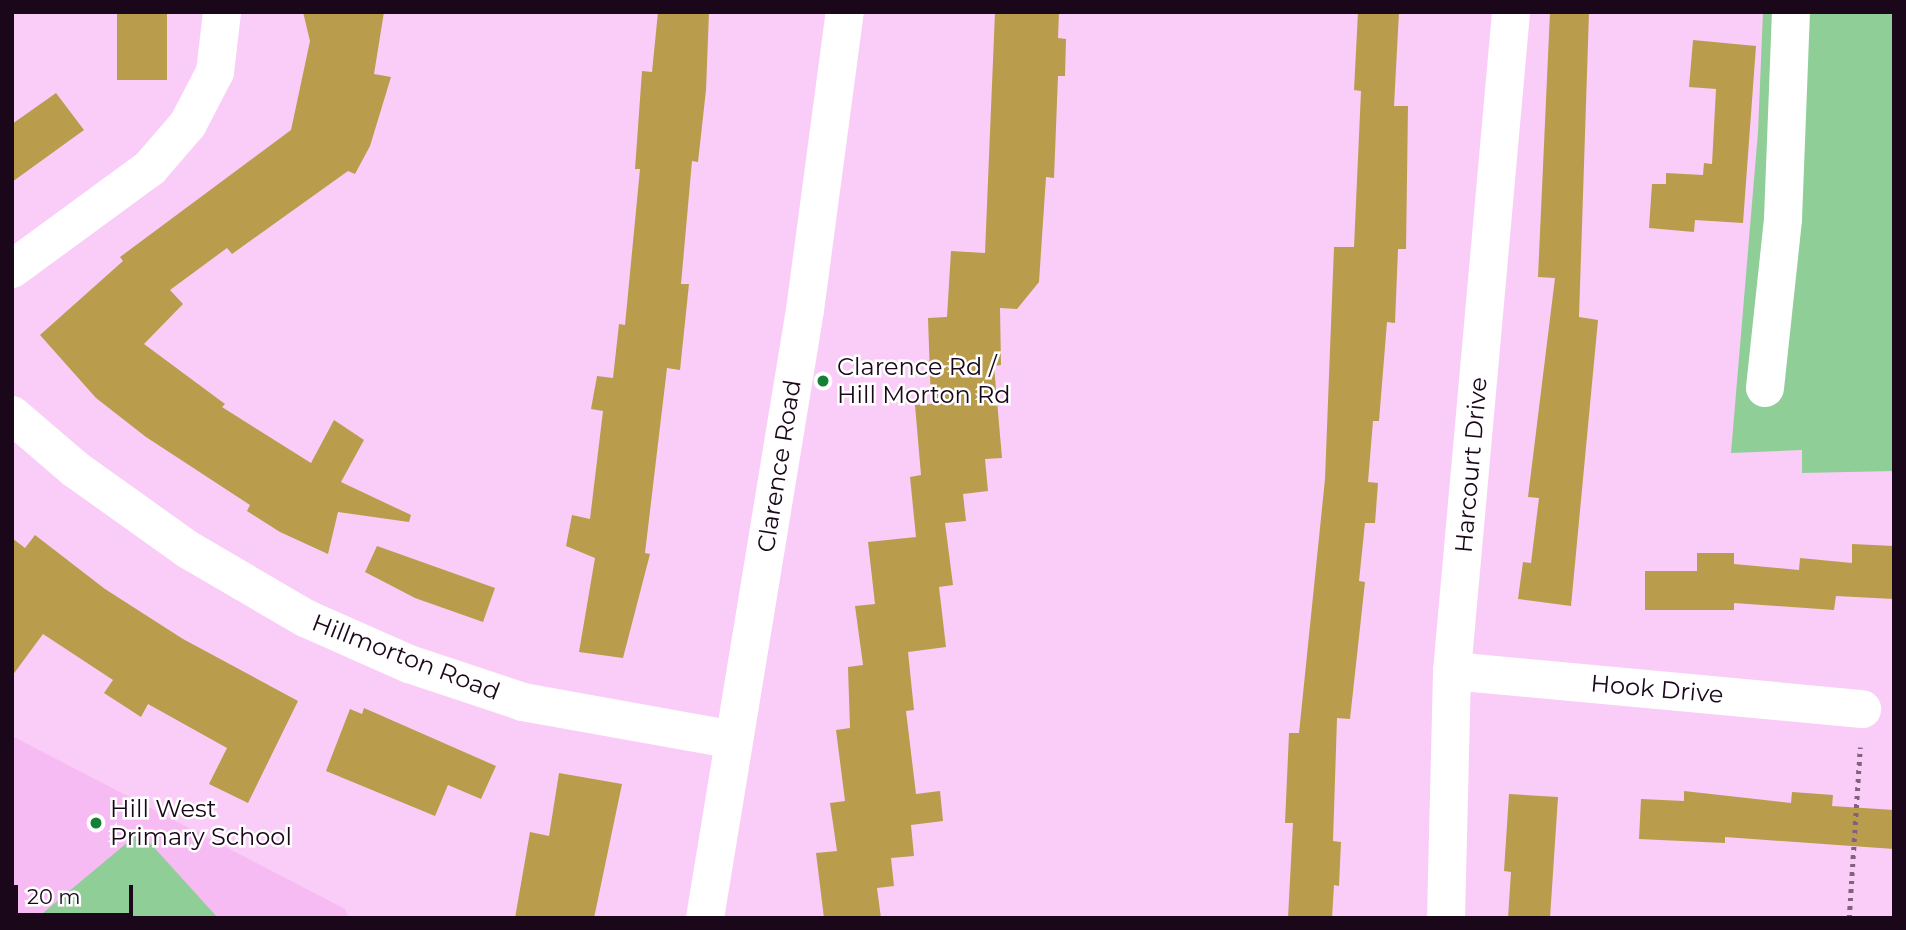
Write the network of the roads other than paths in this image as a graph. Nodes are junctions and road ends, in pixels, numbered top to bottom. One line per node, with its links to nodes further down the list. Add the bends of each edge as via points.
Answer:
1 (222, 12): 5 (street, via 215,72 188,124 150,168)
2 (845, 12): 10 (street, Clarence Road, via 805,310)
3 (1511, 12): 8 (street, Harcourt Drive)
4 (1791, 12): 6 (street, via 1783,219)
5 (12, 269)
6 (1765, 388)
7 (12, 415): 10 (street, Hillmorton Road, via 75,469 187,549 305,618 410,664 523,702)
8 (1451, 671): 9 (street, Hook Drive); 12 (street, Harcourt Drive)
9 (1862, 709)
10 (734, 740): 11 (street, Clarence Road)
11 (705, 918)
12 (1446, 918)

